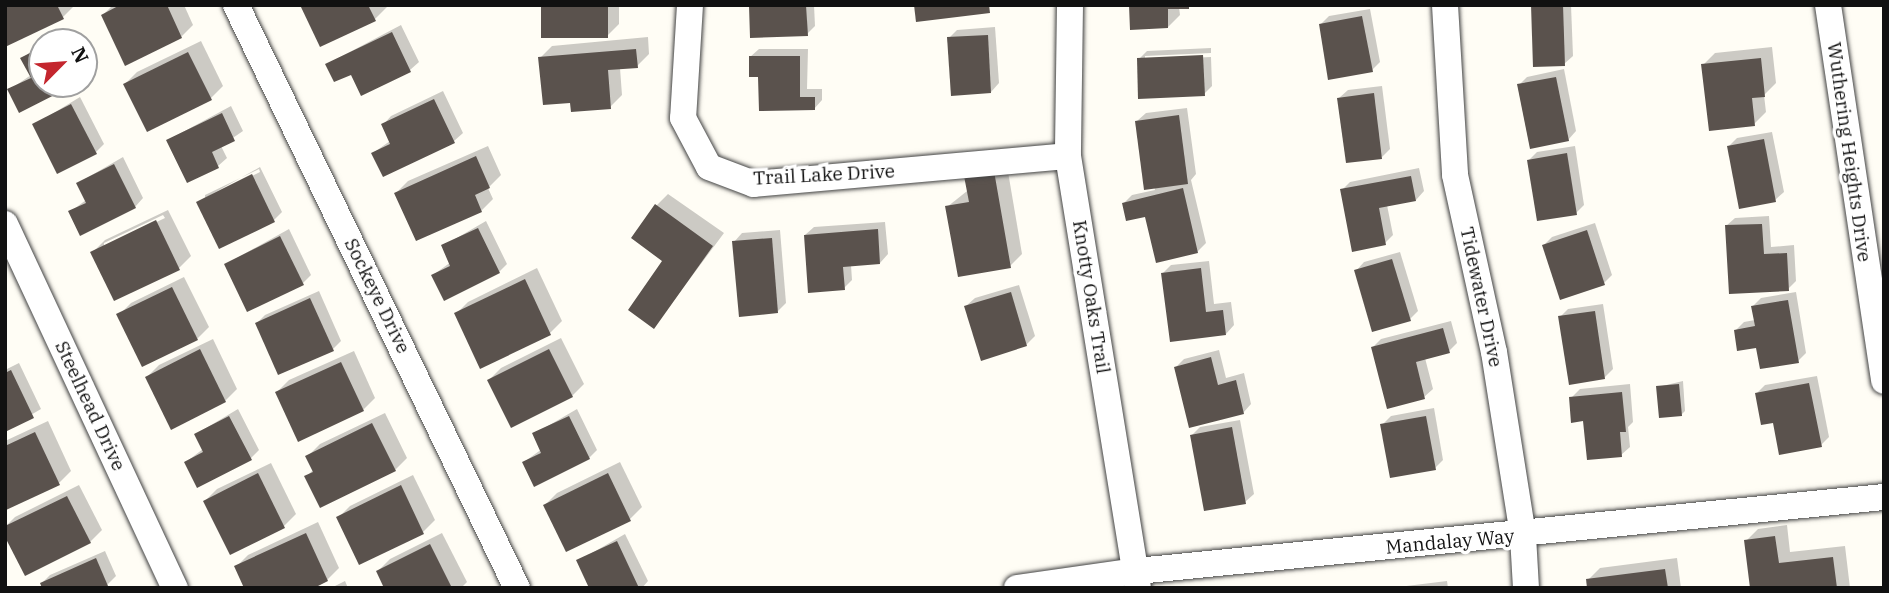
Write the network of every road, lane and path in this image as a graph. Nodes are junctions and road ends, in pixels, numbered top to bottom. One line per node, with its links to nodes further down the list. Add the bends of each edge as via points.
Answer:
1 (236, 5): 13 (street, Sockeye Drive)
2 (690, 5): 6 (street, Trail Lake Drive, via 683,118 709,167 754,184)
3 (1070, 5): 6 (street, Knotty Oaks Trail)
4 (1445, 5): 10 (street, Tidewater Drive, via 1455,176 1494,352)
5 (1828, 5): 8 (street, Wuthering Heights Drive)
6 (1068, 156): 11 (street, Knotty Oaks Trail)
7 (5, 224): 12 (street, Steelhead Drive)
8 (1884, 381)
9 (1884, 496): 10 (street, Mandalay Way)
10 (1523, 536): 11 (street, Mandalay Way); 15 (street, Tidewater Drive)
11 (1137, 580): 14 (street, Mandalay Way)
12 (175, 588)
13 (517, 588)
14 (1017, 588)
15 (1526, 588)

